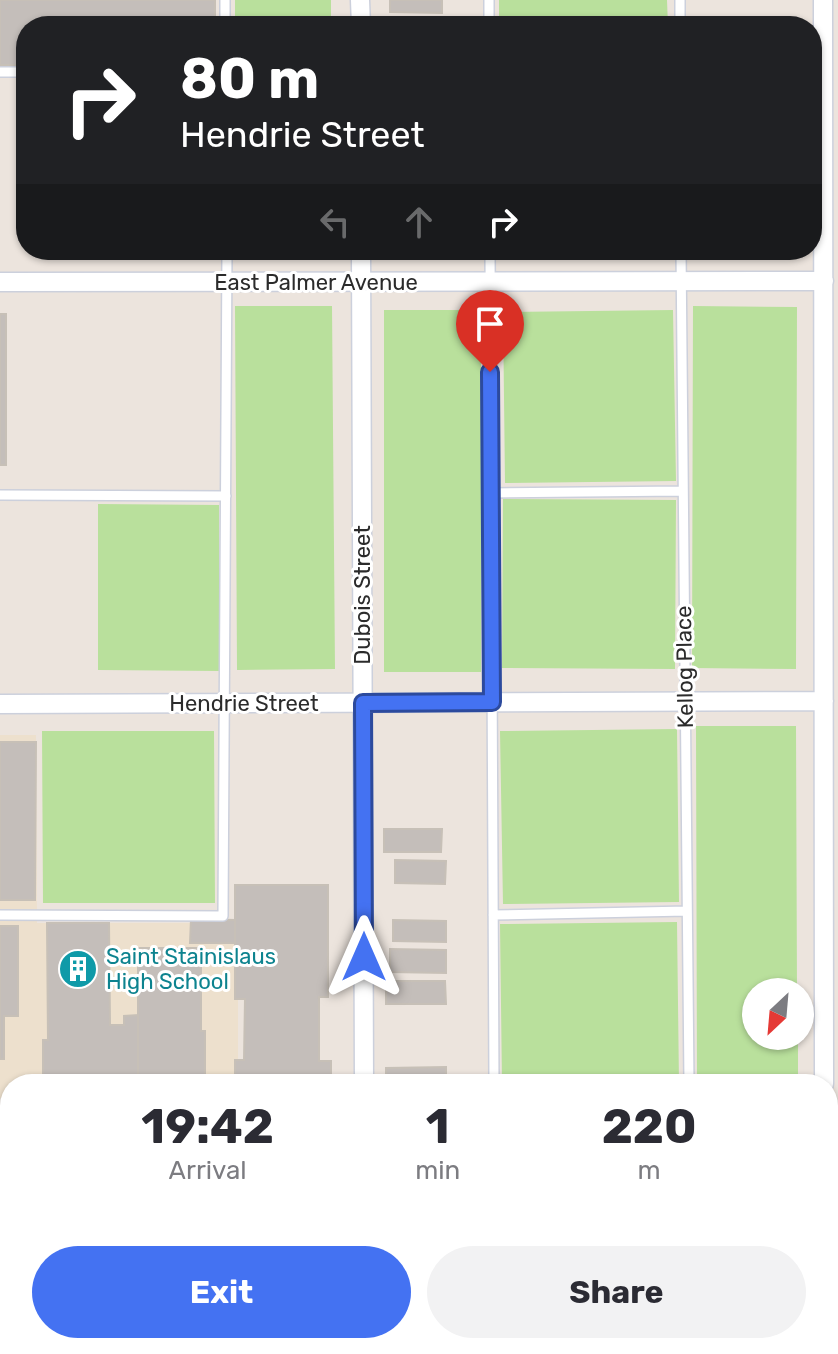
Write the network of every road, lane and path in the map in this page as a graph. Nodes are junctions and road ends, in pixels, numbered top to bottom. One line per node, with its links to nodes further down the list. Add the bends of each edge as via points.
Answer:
1 (823, 0): 9 (street)
2 (227, 260): 11 (lane)
3 (361, 260): 6 (street, Dubois Street)
4 (490, 260): 7 (lane)
5 (681, 260): 8 (lane, Kellog Place)
6 (361, 281): 7 (street, East Palmer Avenue); 11 (street, East Palmer Avenue); 20 (street, Dubois Street)
7 (490, 281): 8 (street, East Palmer Avenue); 13 (lane)
8 (681, 281): 9 (street, East Palmer Avenue); 12 (lane, Kellog Place)
9 (824, 281): 16 (street)
10 (0, 282): 11 (street, East Palmer Avenue)
11 (227, 282): 15 (lane)
12 (682, 491): 13 (lane); 18 (lane, Kellog Place)
13 (491, 493): 17 (lane)
14 (0, 495): 15 (lane)
15 (226, 496): 19 (lane)
16 (824, 701): 18 (street, Hendrie Street); 28 (street)
17 (492, 702): 18 (street, Hendrie Street); 20 (street, Hendrie Street); 24 (lane)
18 (684, 702): 22 (lane, Kellog Place)
19 (225, 703): 20 (street, Hendrie Street); 21 (street, Hendrie Street); 23 (lane, via 223,916)
20 (363, 703): 25 (street, Dubois Street)
21 (0, 704)
22 (687, 911): 24 (lane); 27 (lane, Kellog Place)
23 (0, 915)
24 (493, 915): 26 (lane)
25 (364, 1074)
26 (494, 1074)
27 (689, 1074)
28 (824, 1074)

